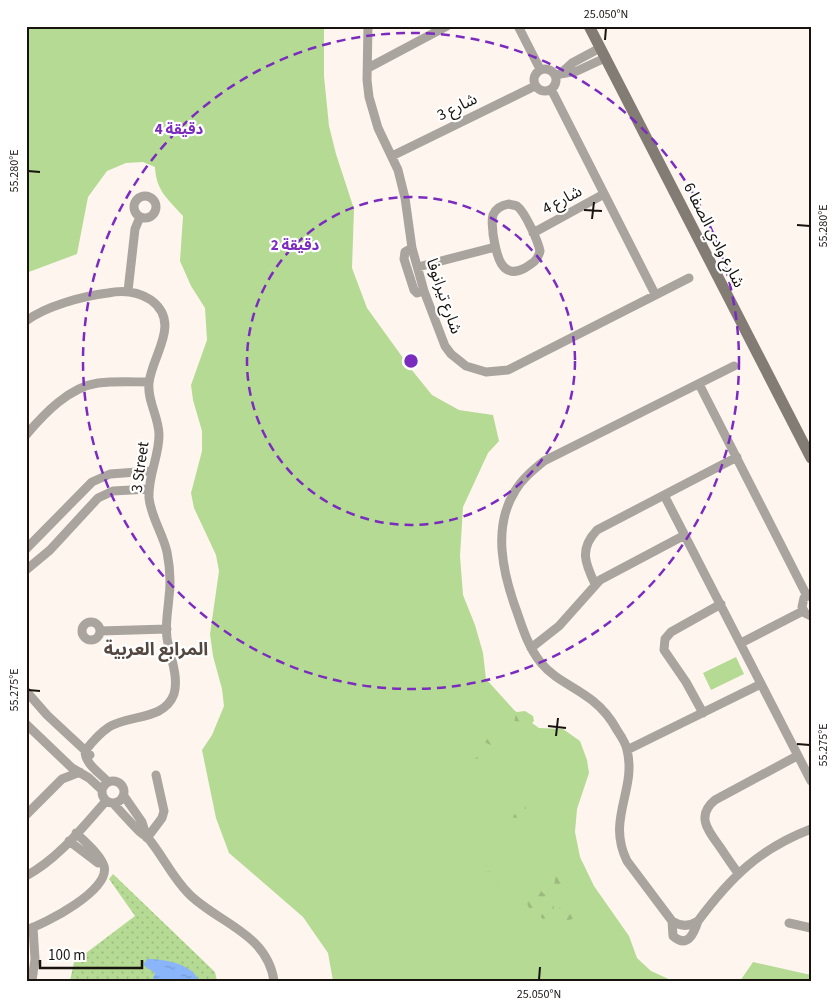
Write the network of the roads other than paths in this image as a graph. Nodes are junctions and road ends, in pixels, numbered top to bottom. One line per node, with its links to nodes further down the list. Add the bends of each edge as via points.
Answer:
1 (368, 26): 8 (street, شارع تيرانوفا)
2 (446, 26): 8 (street)
3 (518, 26): 9 (street)
4 (589, 26): 5 (main road, شارع وادي الصفا 6)
5 (602, 53): 6 (street); 7 (street); 30 (main road, شارع وادي الصفا 6)
6 (587, 55): 7 (street); 10 (street)
7 (592, 65): 10 (street, via 577,71)
8 (368, 68): 13 (street, شارع تيرانوفا, via 368,97 372,113)
9 (540, 70): 10 (street, via 547,68); 11 (street, via 534,76)
10 (560, 72): 12 (street)
11 (535, 86): 12 (street, via 542,91); 13 (street, شارع 3)
12 (551, 89): 14 (street)
13 (392, 156): 18 (street, شارع تيرانوفا, via 402,185)
14 (604, 194): 16 (street, شارع 4); 23 (street)
15 (140, 217): 21 (street, via 135,229)
16 (533, 233): 17 (street, via 539,247 538,256 519,271 506,270); 17 (street, via 518,207 503,205 492,218)
17 (495, 247): 19 (street)
18 (412, 248): 19 (street, شارع تيرانوفا); 22 (street, via 405,252 404,259 414,290)
19 (418, 267): 22 (street, شارع تيرانوفا)
20 (688, 278): 23 (street, شارع تيرانوفا)
21 (128, 291): 24 (street, 3 Street, via 101,293 48,309); 26 (street, 3 Street, via 154,303 164,316 165,331)
22 (424, 292): 23 (street, شارع تيرانوفا, via 451,354 466,366 486,372 518,366)
23 (655, 294)
24 (26, 321)
25 (734, 366): 27 (street)
26 (149, 382): 28 (street, via 87,386 55,406); 31 (street, 3 Street, via 159,436)
27 (699, 384): 29 (street); 44 (street, via 544,461 515,491 506,510 502,552 511,597)
28 (26, 435)
29 (737, 457): 33 (street); 38 (street)
30 (811, 458)
31 (151, 472): 32 (street, 3 Street); 35 (street, via 110,474 92,482)
32 (149, 489): 36 (street, via 113,490 98,498 50,550); 41 (street, 3 Street, via 152,511 169,565)
33 (664, 495): 34 (street); 37 (street, via 604,525 591,536 585,560)
34 (683, 536): 37 (street); 39 (street)
35 (26, 549)
36 (26, 570)
37 (595, 584): 44 (street, via 559,626)
38 (809, 595): 40 (street, via 802,602)
39 (721, 604): 43 (street); 47 (street, via 671,632 663,644)
40 (807, 614): 43 (street)
41 (166, 629): 42 (street); 50 (street, 3 Street, via 175,679 171,700 156,713 108,727)
42 (100, 630)
43 (741, 643): 45 (street)
44 (531, 648): 49 (street, via 551,673 604,710)
45 (761, 684): 47 (street); 51 (street)
46 (26, 691): 50 (street)
47 (702, 713): 49 (street)
48 (26, 724): 52 (street)
49 (627, 750): 72 (street, via 629,768 619,831 622,852)
50 (85, 751): 56 (street, via 88,761)
51 (797, 756): 57 (street); 68 (street, via 715,800 708,807 705,825)
52 (66, 762): 53 (street); 55 (street)
53 (80, 772): 55 (street); 58 (street)
54 (156, 775): 66 (street, via 164,811)
55 (62, 779): 63 (street)
56 (110, 781): 58 (street); 59 (street, via 122,785)
57 (811, 781)
58 (102, 790): 60 (street, via 102,795)
59 (124, 796): 60 (street); 61 (street)
60 (110, 802): 62 (street); 65 (street)
61 (131, 805): 62 (street); 66 (street)
62 (122, 813): 66 (street)
63 (26, 815)
64 (811, 828): 68 (street, via 775,845)
65 (76, 833): 67 (street); 70 (street, via 104,865 102,881)
66 (148, 838): 77 (street, via 189,894 257,944 270,965)
67 (69, 841): 69 (street, via 44,865); 70 (street, via 100,868 100,878)
68 (738, 873): 71 (street)
69 (26, 876)
70 (91, 892): 74 (street, via 63,912)
71 (698, 921): 72 (street, via 688,926); 72 (street, via 692,936 686,940 673,936)
72 (672, 922)
73 (789, 923): 75 (street)
74 (30, 928): 76 (street, via 35,960)
75 (811, 928)
76 (32, 981)
77 (274, 981)

